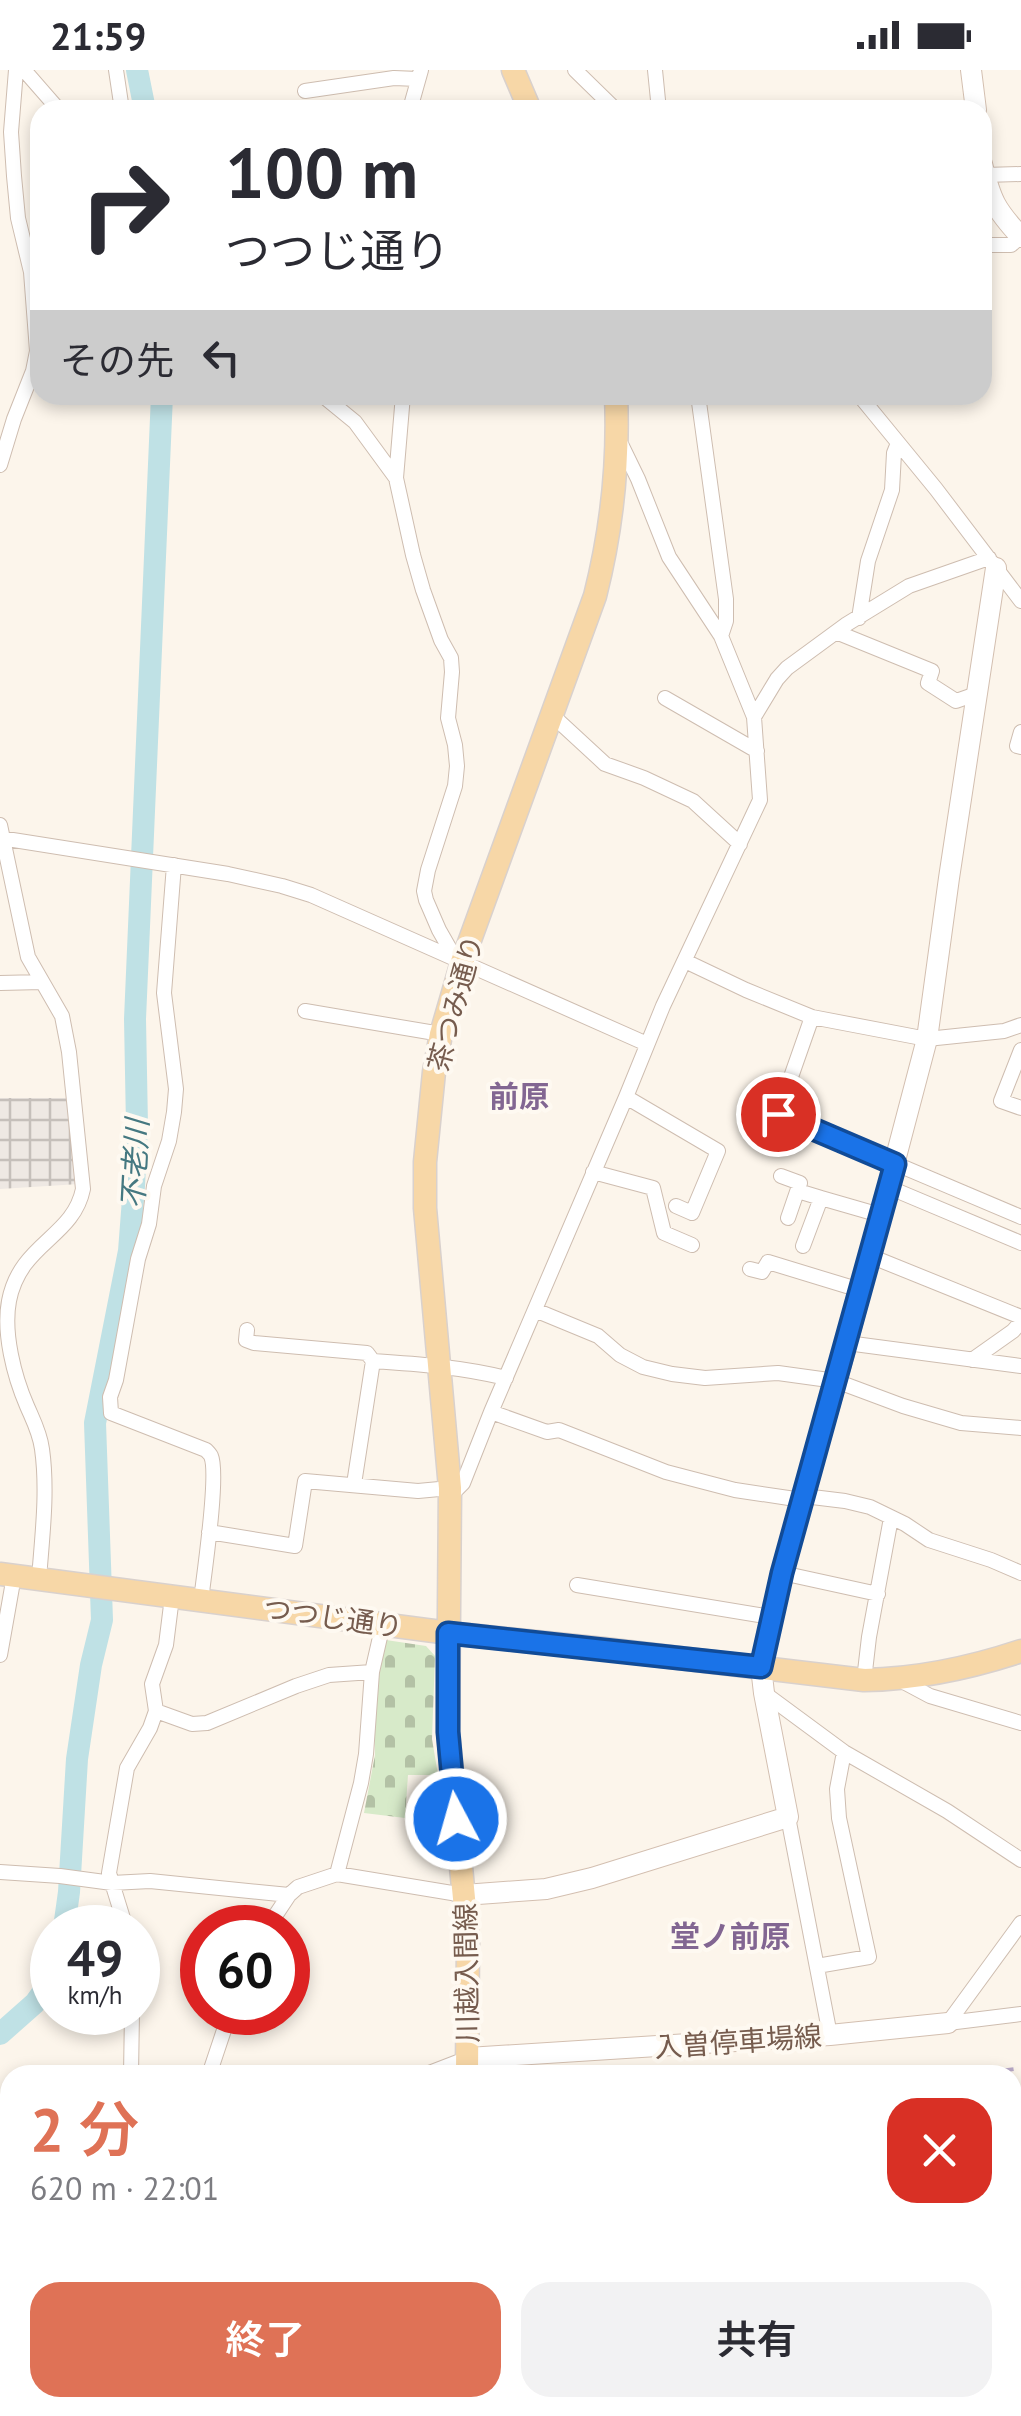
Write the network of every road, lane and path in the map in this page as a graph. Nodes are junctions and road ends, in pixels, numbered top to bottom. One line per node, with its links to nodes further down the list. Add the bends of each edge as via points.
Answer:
1 (16, 70): 9 (street)
2 (24, 70): 11 (street)
3 (116, 70): 12 (street)
4 (514, 70): 14 (main road)
5 (574, 70): 15 (street)
6 (654, 70): 16 (street)
7 (971, 70): 17 (street)
8 (419, 75): 10 (street); 13 (street)
9 (7, 89): 23 (street, via 18,218)
10 (305, 91)
11 (50, 100)
12 (120, 100)
13 (414, 100)
14 (526, 100)
15 (606, 100)
16 (658, 100)
17 (975, 100)
18 (992, 170): 19 (street)
19 (1021, 174)
20 (992, 200): 21 (street)
21 (1021, 237): 22 (street, via 1011,246)
22 (992, 245)
23 (30, 272)
24 (30, 377): 32 (street)
25 (334, 405): 33 (street)
26 (402, 405): 33 (street)
27 (616, 405): 30 (main road, 茶つみ通り)
28 (699, 405): 38 (street, via 726,599)
29 (867, 405): 31 (street)
30 (618, 437): 38 (street, via 669,557); 41 (main road, 茶つみ通り, via 604,559)
31 (898, 443): 34 (street); 36 (street)
32 (0, 465)
33 (396, 478): 49 (street, via 413,555 451,658 455,786 424,891)
34 (993, 563): 35 (street); 36 (street, via 909,586); 39 (street)
35 (1021, 600)
36 (860, 618): 37 (street)
37 (836, 632): 39 (street, via 932,671 928,683 956,701); 42 (street, via 787,668)
38 (721, 636): 42 (street)
39 (976, 694): 57 (street)
40 (664, 698): 45 (street)
41 (553, 716): 47 (street, via 605,764 694,802); 49 (main road, 茶つみ通り)
42 (754, 717): 45 (street)
43 (1021, 732): 44 (street)
44 (1021, 747)
45 (757, 751): 47 (street, via 760,800)
46 (2, 834): 48 (street); 52 (street, via 28,957)
47 (740, 844): 50 (street)
48 (166, 864): 49 (street, via 310,895); 96 (street, via 164,993 174,1112 110,1412 212,1457)
49 (459, 960): 56 (main road, 茶つみ通り); 58 (street)
50 (685, 960): 54 (street); 58 (street)
51 (0, 982): 52 (street)
52 (42, 982): 78 (street, via 62,1016 70,1052 83,1189 74,1216 24,1262)
53 (305, 1011): 56 (street)
54 (812, 1017): 57 (street); 62 (street, via 778,1114)
55 (1021, 1026): 57 (street)
56 (442, 1034): 86 (main road, 茶つみ通り, via 424,1162)
57 (927, 1039): 62 (street)
58 (647, 1044): 60 (street)
59 (1021, 1050): 61 (street, via 1001,1101)
60 (626, 1097): 63 (street); 68 (street, via 718,1151 692,1214)
61 (1021, 1108)
62 (895, 1164): 65 (street); 70 (street)
63 (593, 1172): 73 (street, via 653,1188 664,1233); 79 (street)
64 (781, 1176): 66 (street, via 800,1183)
65 (888, 1187): 69 (street); 72 (street)
66 (798, 1191): 67 (street); 71 (street)
67 (821, 1198): 69 (street); 74 (street)
68 (676, 1206)
69 (880, 1216): 75 (street)
70 (1021, 1217)
71 (788, 1218)
72 (1021, 1243)
73 (692, 1245)
74 (803, 1246)
75 (870, 1256): 77 (street); 81 (street)
76 (750, 1269): 77 (street, via 762,1272 768,1262)
77 (860, 1290): 83 (street)
78 (5, 1295): 80 (street)
79 (535, 1310): 88 (street); 89 (street, via 598,1336 643,1367 672,1374 778,1373)
80 (4, 1315): 100 (street, via 42,1448)
81 (1021, 1319): 84 (street)
82 (247, 1330): 85 (street, via 246,1340 254,1343 368,1353)
83 (846, 1342): 84 (street); 89 (street)
84 (972, 1360): 87 (street)
85 (373, 1361): 86 (street); 92 (street)
86 (439, 1365): 88 (street); 93 (main road, 茶つみ通り)
87 (1021, 1366)
88 (506, 1378): 90 (street)
89 (836, 1381): 91 (street, via 961,1423); 94 (street)
90 (491, 1412): 93 (street, via 464,1483); 94 (street, via 546,1432 559,1430 666,1472)
91 (1021, 1428)
92 (354, 1484): 93 (street); 96 (street, via 305,1481 295,1546)
93 (451, 1492): 107 (main road, 茶つみ通り)
94 (803, 1498): 95 (street, via 846,1501); 97 (street)
95 (890, 1518): 98 (street, via 929,1540); 102 (street)
96 (209, 1532): 104 (street)
97 (782, 1573): 102 (street); 105 (street)
98 (1021, 1573)
99 (7, 1575): 100 (main road, つつじ通り); 109 (street)
100 (40, 1580): 103 (main road, つつじ通り)
101 (577, 1585): 105 (street)
102 (878, 1594): 113 (street)
103 (172, 1597): 104 (main road, つつじ通り); 115 (street, via 152,1684)
104 (201, 1600): 106 (main road, つつじ通り)
105 (772, 1617): 110 (street)
106 (383, 1624): 107 (main road, つつじ通り); 111 (street)
107 (448, 1633): 110 (main road, つつじ通り); 124 (main road, 川越入間線, via 448,1732)
108 (1021, 1651): 112 (main road, つつじ通り)
109 (0, 1655)
110 (761, 1667): 113 (main road, つつじ通り); 114 (street)
111 (372, 1672): 115 (street, via 329,1675 208,1723); 121 (street, via 366,1754)
112 (899, 1679): 113 (main road, つつじ通り); 116 (street, via 930,1696)
113 (864, 1680)
114 (764, 1693): 117 (street); 118 (street)
115 (156, 1710): 122 (street, via 127,1768)
116 (1021, 1723)
117 (844, 1752): 119 (street); 128 (street, via 839,1818 869,1957)
118 (788, 1817): 124 (street, via 577,1882); 128 (street)
119 (1021, 1860)
120 (0, 1872): 122 (street)
121 (337, 1874): 123 (street); 124 (street)
122 (112, 1883): 123 (street); 125 (street)
123 (289, 1895): 126 (street)
124 (464, 1895): 136 (main road, 川越入間線)
125 (119, 1905)
126 (282, 1905)
127 (1021, 1923): 130 (street)
128 (816, 1966): 133 (street)
129 (1021, 2014): 130 (street)
130 (948, 2023): 133 (street, 入曽停車場線)
131 (132, 2035): 134 (street)
132 (222, 2035): 135 (street)
133 (830, 2035): 137 (street, 入曽停車場線)
134 (131, 2065)
135 (212, 2065)
136 (468, 2065)
137 (480, 2065)

